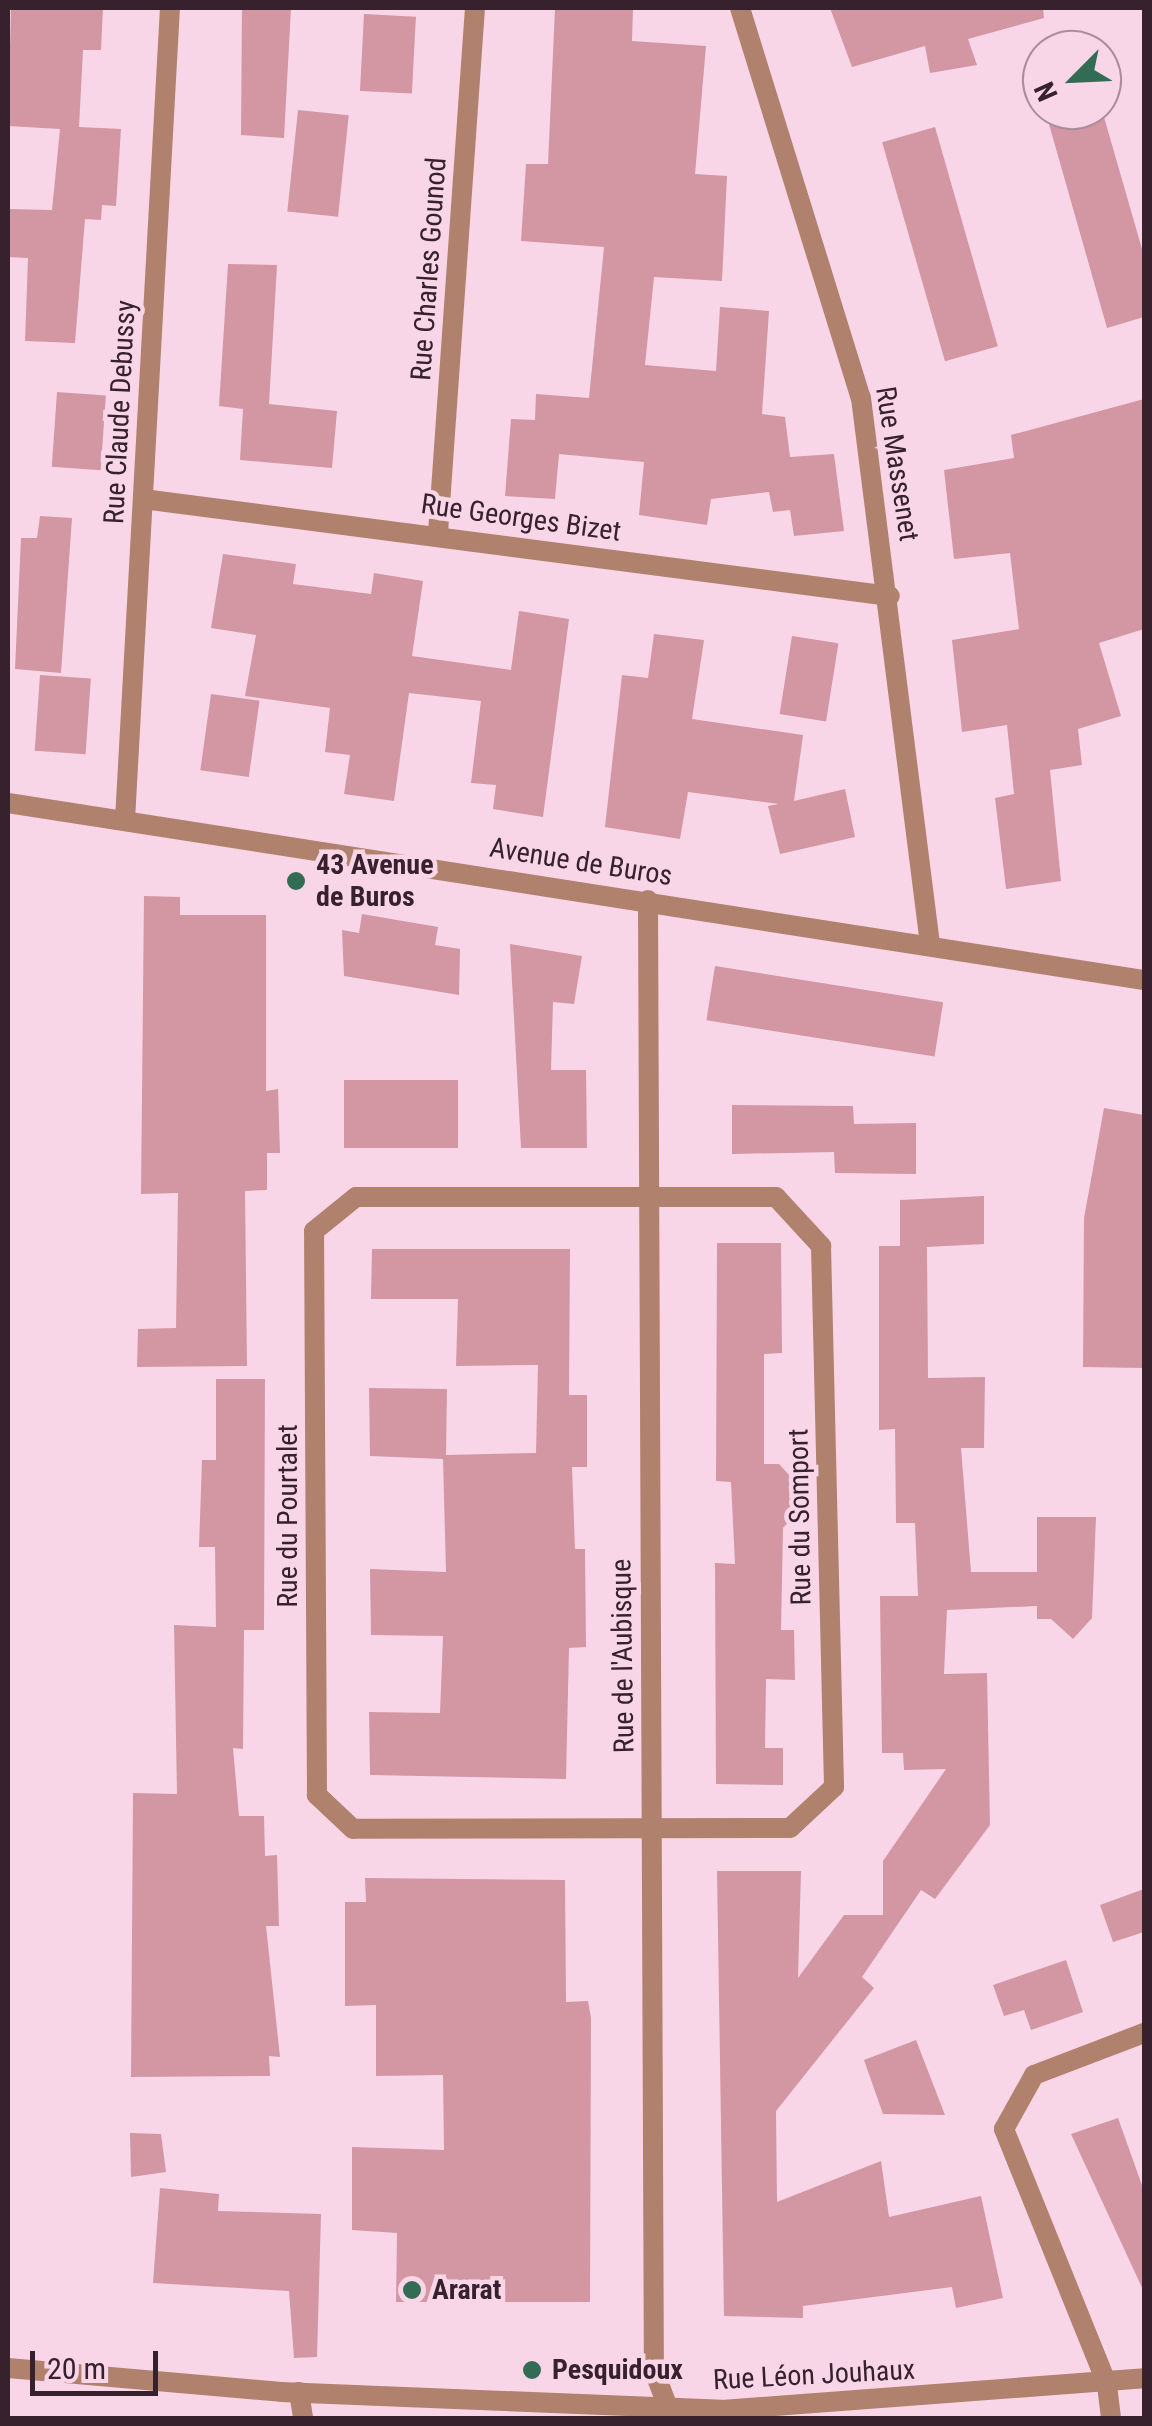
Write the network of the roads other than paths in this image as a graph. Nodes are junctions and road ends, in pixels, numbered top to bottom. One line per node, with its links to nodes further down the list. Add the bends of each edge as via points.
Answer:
1 (170, 8): 4 (street, Rue Claude Debussy)
2 (476, 8): 5 (street, Rue Charles Gounod)
3 (740, 8): 6 (street, Rue Massenet, via 861,398)
4 (142, 499): 5 (street, Rue Georges Bizet); 8 (street, Rue Claude Debussy)
5 (438, 534): 6 (street, Rue Georges Bizet)
6 (890, 596): 10 (street, Rue Massenet)
7 (8, 803): 8 (street, Avenue de Buros)
8 (125, 820): 9 (street, Avenue de Buros)
9 (648, 900): 10 (street, Avenue de Buros); 12 (street, Rue de l'Aubisque)
10 (930, 944): 11 (street, Avenue de Buros)
11 (1144, 980)
12 (644, 1198): 13 (street, Rue de l'Aubisque); 13 (street, Rue du Somport, via 776,1197 821,1246 834,1787 790,1828); 13 (street, Rue du Pourtalet, via 356,1197 314,1231 317,1795 353,1828)
13 (652, 1827): 19 (street, Rue de l'Aubisque, via 654,2371)
14 (1144, 2033): 17 (street, via 1034,2076 1004,2129)
15 (8, 2368): 18 (street, Rue Léon Jouhaux)
16 (1144, 2378): 17 (street, Rue Léon Jouhaux)
17 (1107, 2384): 19 (street, Rue Léon Jouhaux); 21 (street)
18 (298, 2392): 19 (street, Rue Léon Jouhaux); 20 (street)
19 (671, 2414)
20 (302, 2418)
21 (1111, 2418)

